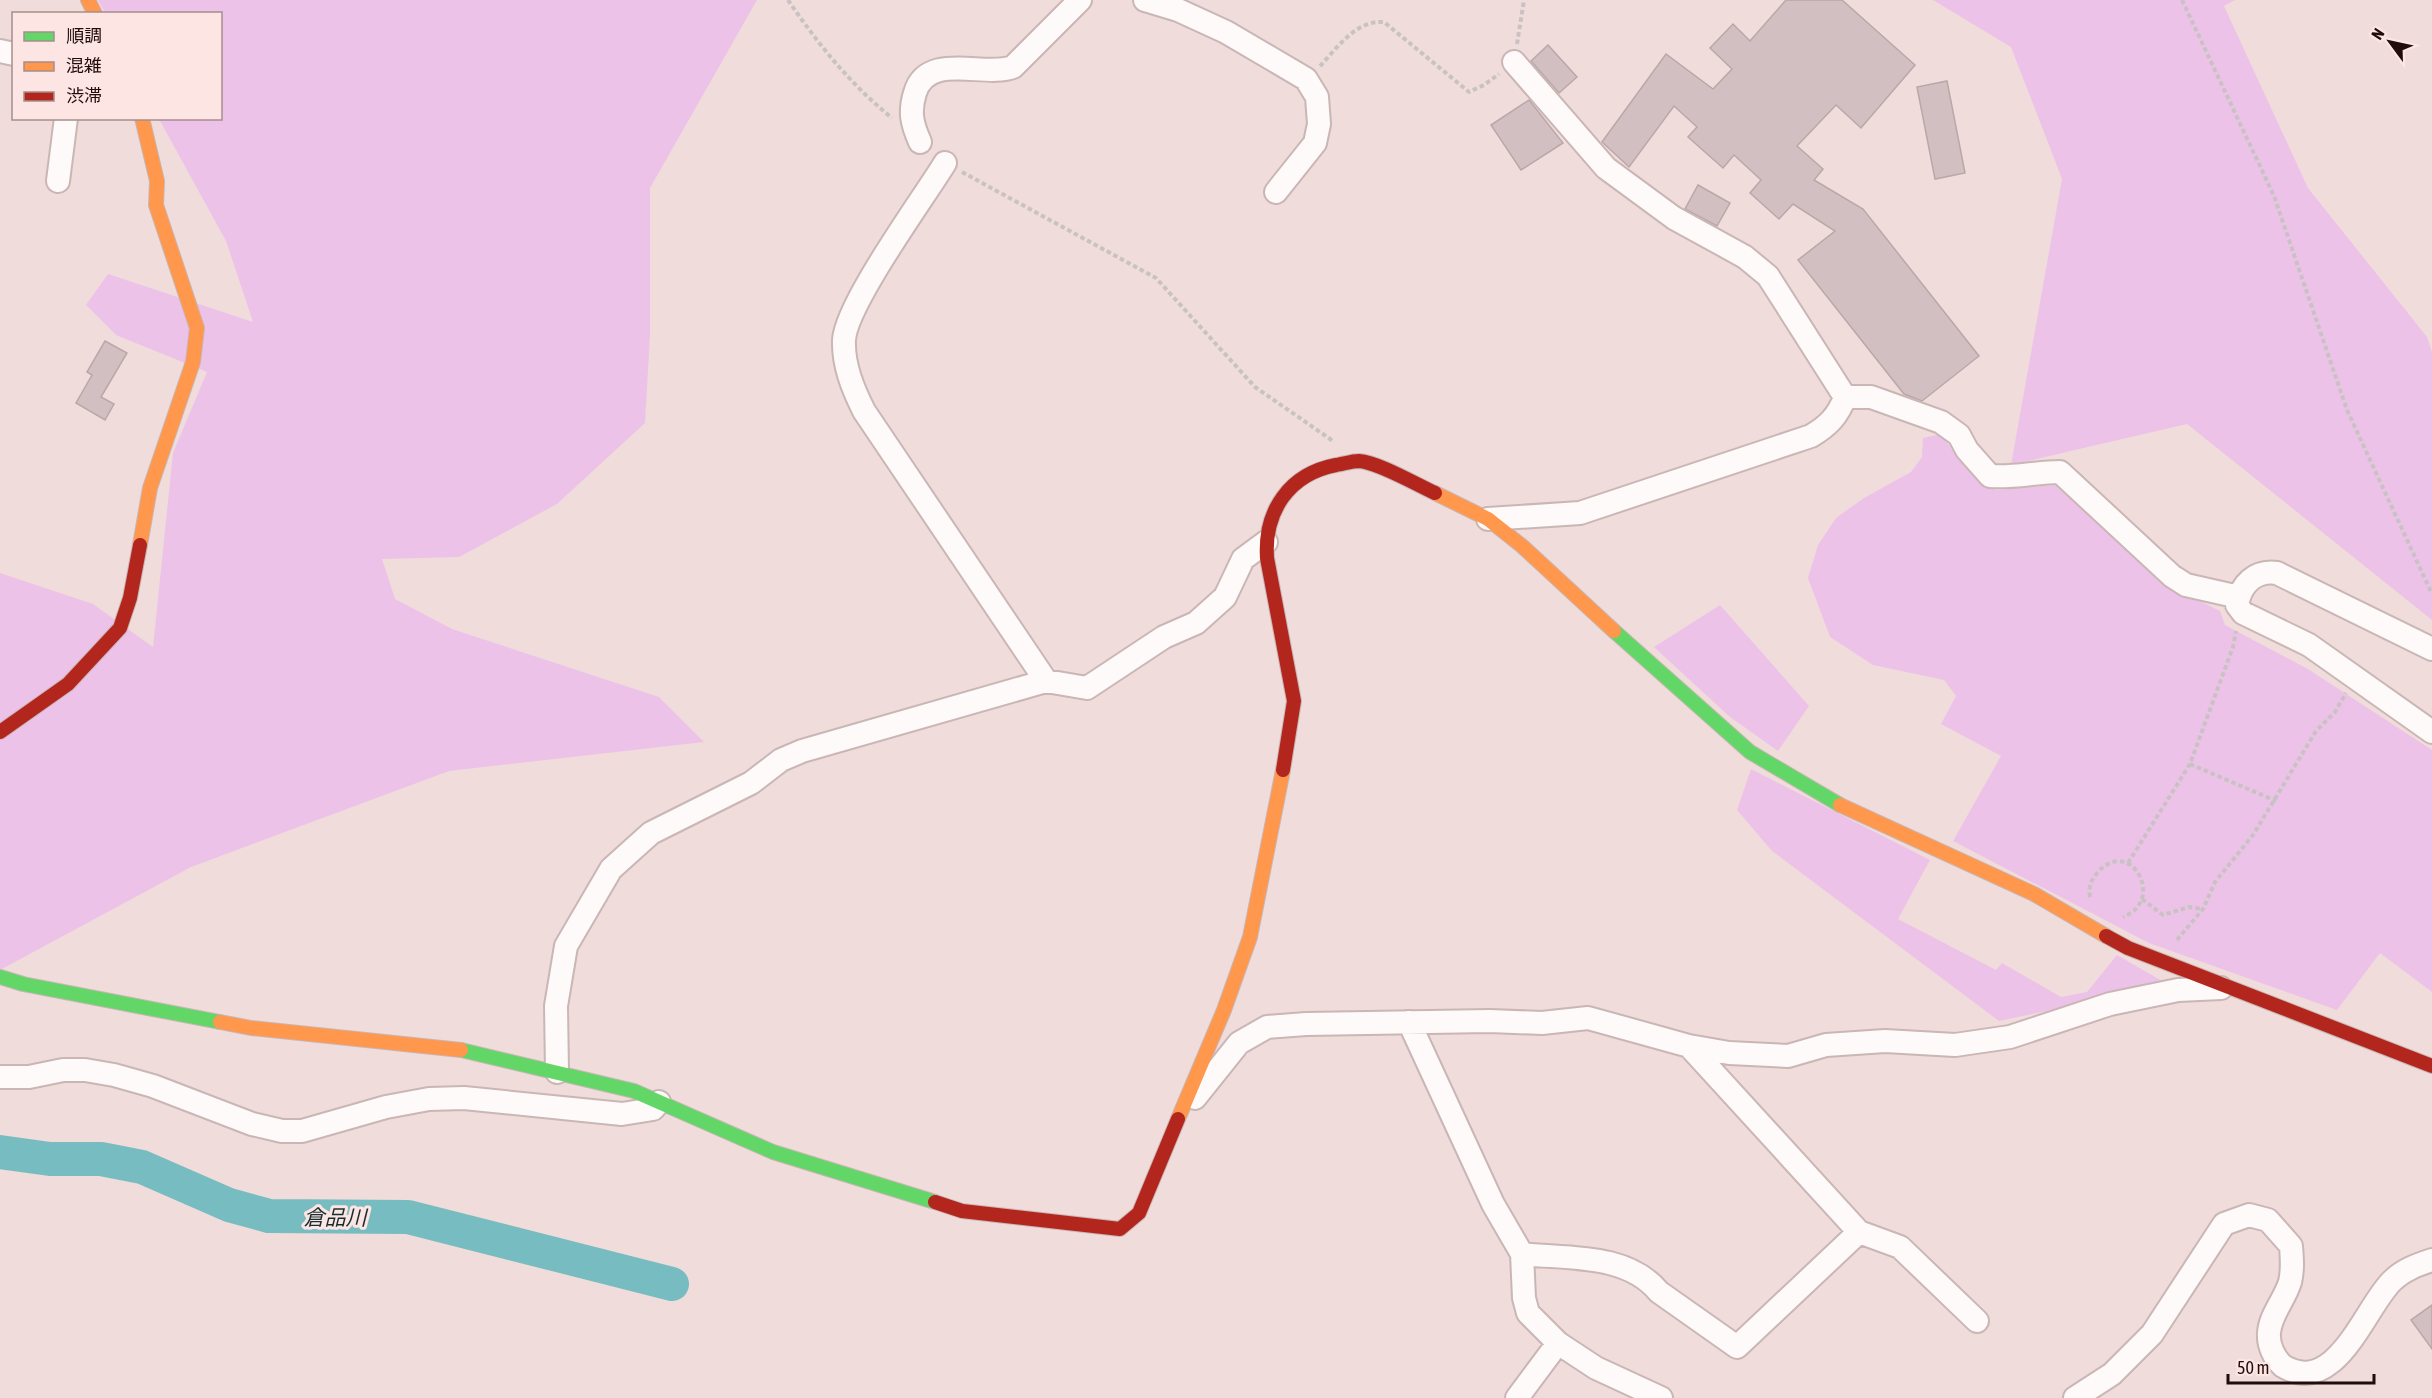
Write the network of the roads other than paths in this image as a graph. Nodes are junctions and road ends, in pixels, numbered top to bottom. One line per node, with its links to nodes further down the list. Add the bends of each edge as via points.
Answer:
1 (1080, 0): 6 (street, via 1013,67 1004,71 953,68 925,77 916,88 910,109)
2 (1145, 0): 9 (street, via 1226,32 1306,79 1317,97 1319,124 1315,143)
3 (1514, 62): 10 (street, via 1606,168 1674,218 1745,257 1768,276)
4 (66, 120): 8 (street)
5 (142, 120): 16 (street, via 157,181 156,206 197,328 193,362 150,488 130,598 120,628 68,684)
6 (920, 142)
7 (945, 163): 15 (street, via 849,320 844,339 847,366 864,411)
8 (58, 181)
9 (1276, 192)
10 (1845, 398): 11 (street, via 1839,414 1823,429 1800,440 1580,513); 13 (street, via 1871,397 1941,422 1959,435 1990,476 2009,478 2027,472 2060,472 2172,576)
11 (1488, 519): 12 (street, via 1359,461 1316,469 1292,486 1275,508); 19 (street, via 1750,752 1828,800 2034,894 2128,948)
12 (1266, 542): 15 (street, via 1243,559 1225,597 1196,623 1164,637 1087,688); 26 (street, via 1294,701 1292,727 1250,937)
13 (2241, 605): 14 (street, via 2246,582 2258,574 2277,573); 17 (street, via 2309,645)
14 (2432, 650)
15 (1046, 681): 23 (street, via 802,751 781,760 751,783 651,833 611,869 566,946 556,1006)
16 (0, 732)
17 (2432, 732)
18 (0, 977): 23 (street, via 251,1028 466,1050)
19 (2228, 988): 21 (street, via 2178,990 2121,1001 2010,1037 1955,1045 1885,1041 1826,1045 1788,1056); 22 (street)
20 (1409, 1023): 21 (street, via 1542,1023 1588,1018); 26 (street, via 1267,1027 1239,1043); 28 (street, via 1493,1204)
21 (1689, 1046): 27 (street)
22 (2432, 1066)
23 (557, 1072): 25 (street, via 634,1091)
24 (0, 1077): 25 (street, via 29,1077 63,1070 104,1074 153,1086 252,1124 282,1131 302,1131 429,1099 464,1098 622,1114 653,1109)
25 (658, 1102): 26 (street, via 773,1152 962,1211 1120,1229 1139,1213)
26 (1179, 1118)
27 (1859, 1232): 28 (street, via 1737,1347 1659,1292 1649,1280 1620,1264); 30 (street, via 1900,1247)
28 (1522, 1254): 31 (street, via 1528,1313)
29 (2432, 1260): 34 (street, via 2411,1267 2391,1282 2336,1366 2313,1377 2284,1367 2274,1356 2269,1333 2290,1282 2291,1246 2268,1220 2249,1215 2224,1224 2152,1334 2112,1374)
30 (1977, 1321)
31 (1558, 1343): 32 (street); 33 (street, via 1596,1368)
32 (1517, 1398)
33 (1661, 1398)
34 (2075, 1398)

